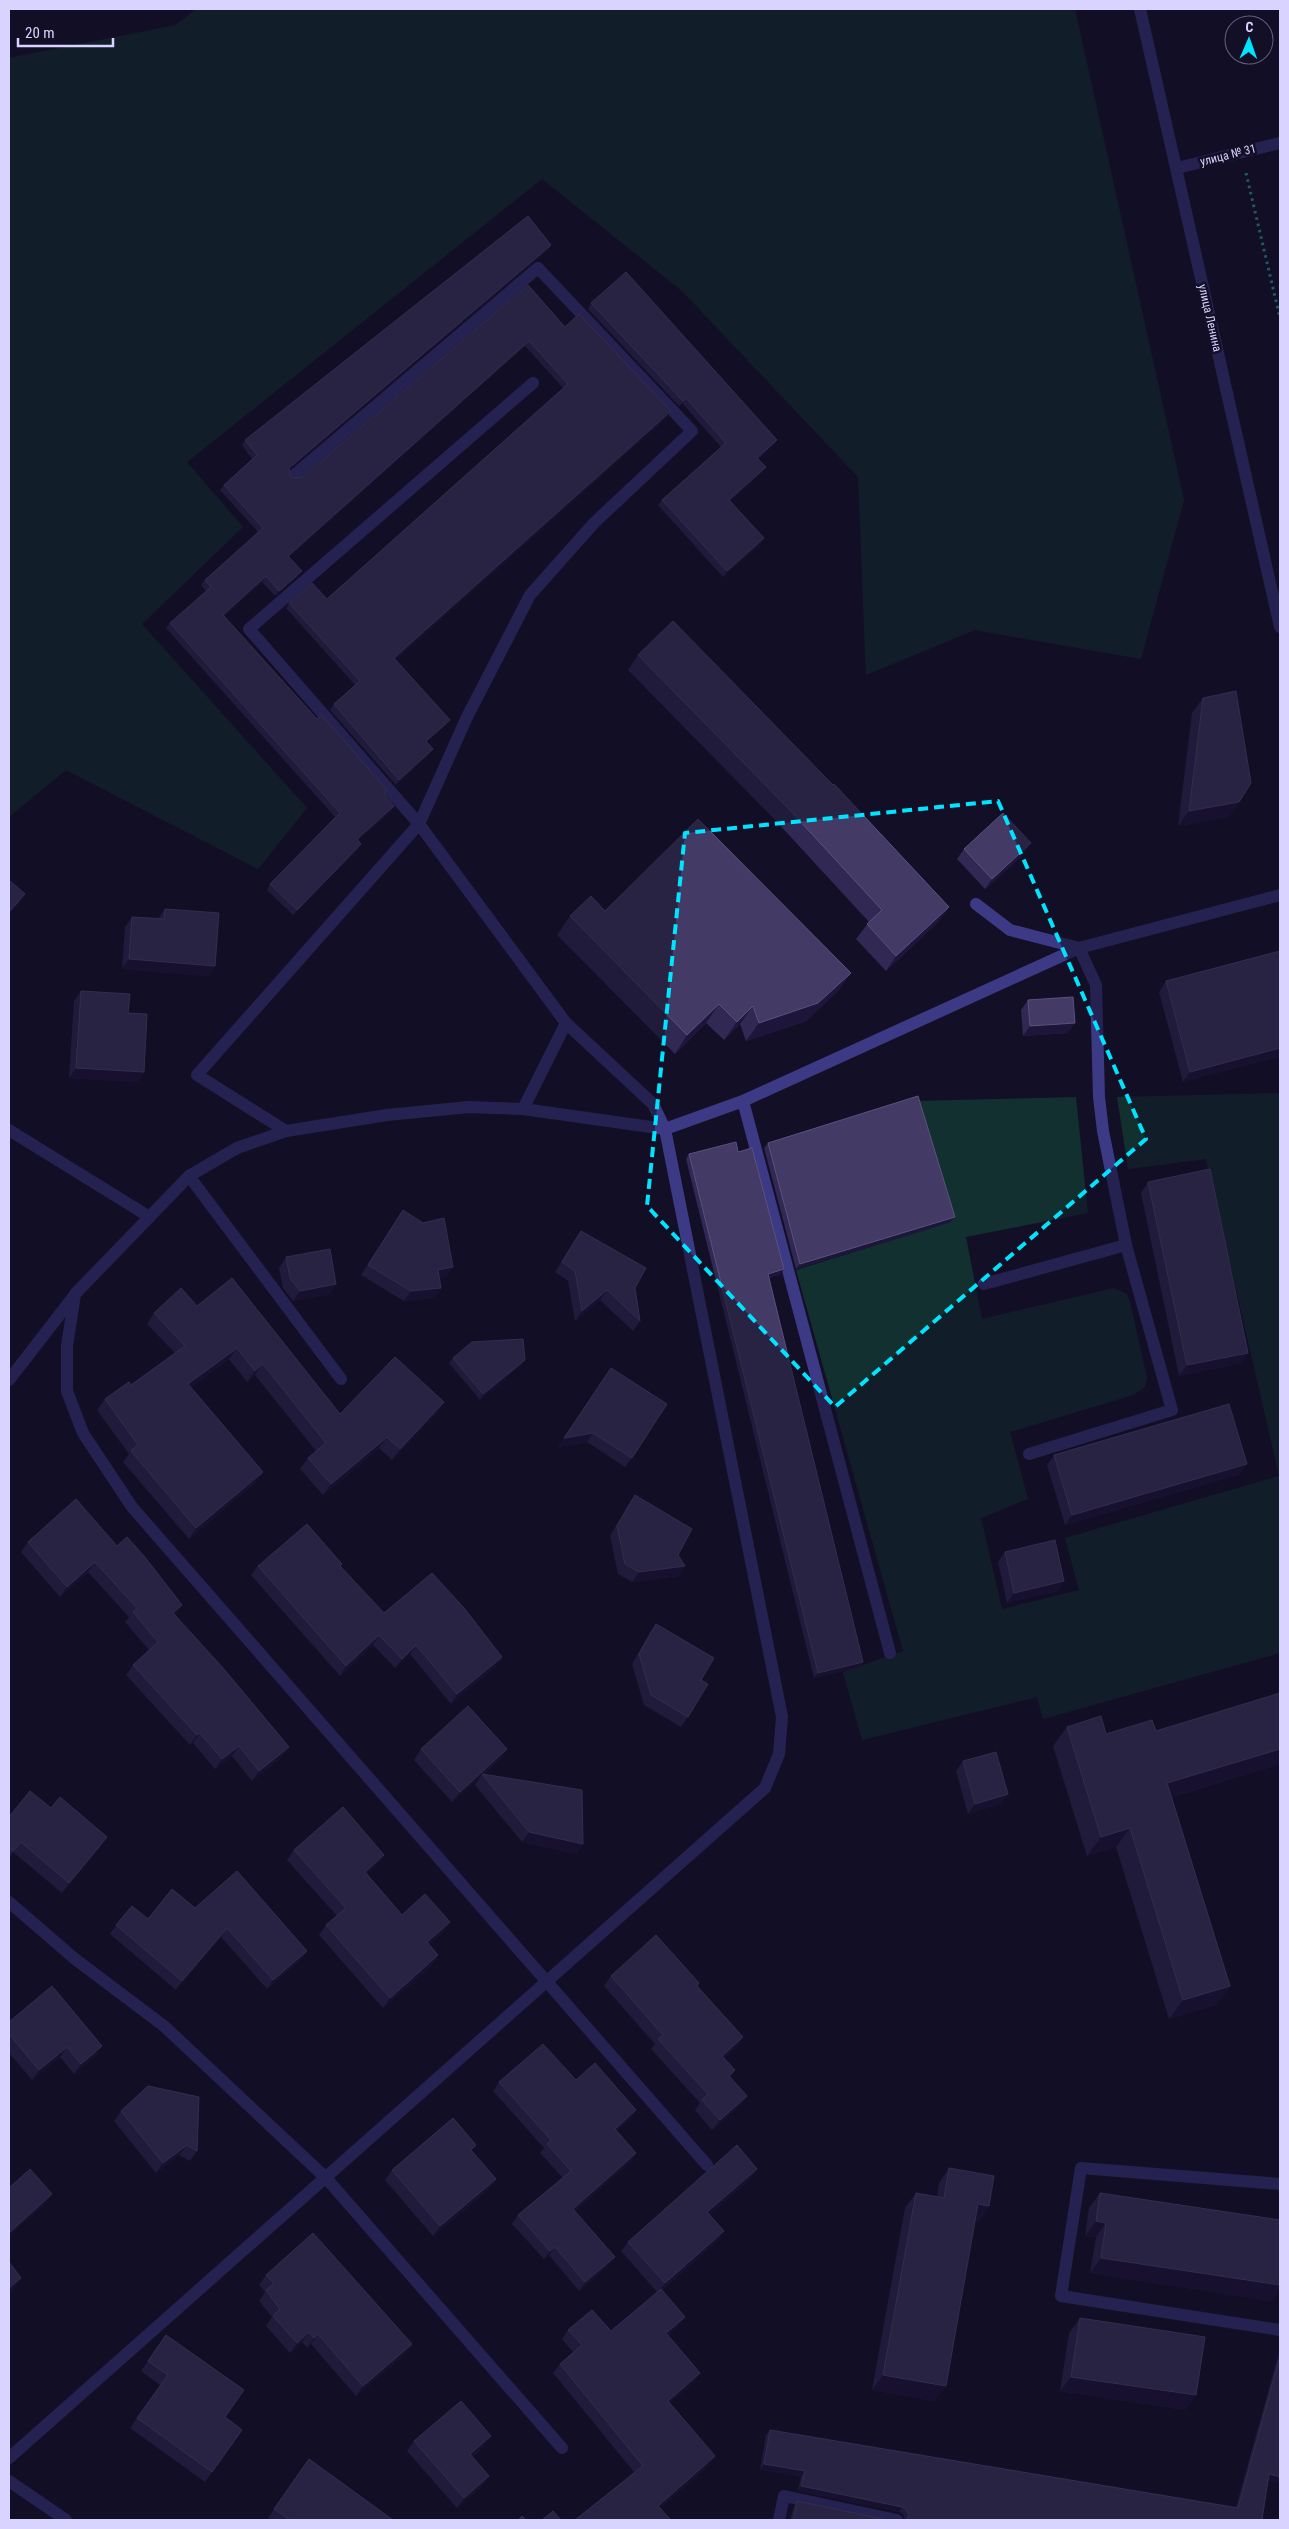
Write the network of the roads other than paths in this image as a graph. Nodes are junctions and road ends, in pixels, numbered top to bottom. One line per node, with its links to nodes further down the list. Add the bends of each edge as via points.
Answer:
1 (1140, 9): 3 (street, улица Ленина)
2 (1280, 143): 3 (street, улица № 31)
3 (1177, 168): 6 (street, улица Ленина)
4 (533, 382): 7 (street, via 249,629)
5 (293, 476): 7 (street, via 538,268 692,431 594,523 530,595 467,717)
6 (1280, 627)
7 (419, 824): 11 (street); 16 (street, via 197,1075)
8 (1280, 895): 10 (street)
9 (976, 904): 10 (street, via 1010,930)
10 (1079, 948): 12 (street); 19 (street, via 1096,984 1099,1097)
11 (566, 1023): 13 (street); 14 (street, via 653,1104)
12 (743, 1101): 14 (street); 25 (street)
13 (523, 1109): 14 (street); 16 (street, via 469,1107 387,1115)
14 (665, 1129): 27 (street, via 782,1718 779,1754 765,1788)
15 (9, 1130): 18 (street)
16 (286, 1131): 17 (street, via 237,1148)
17 (189, 1176): 18 (street); 23 (street)
18 (148, 1216): 21 (street)
19 (1126, 1245): 20 (street); 24 (street, via 1172,1410)
20 (984, 1284)
21 (75, 1294): 22 (street); 27 (street, via 67,1346 67,1390 83,1433 132,1507)
22 (9, 1378)
23 (341, 1380)
24 (1029, 1454)
25 (890, 1653)
26 (9, 1902): 29 (street, via 75,1959 164,2026)
27 (547, 1982): 28 (street); 29 (street)
28 (707, 2165)
29 (326, 2178): 32 (street); 33 (street)
30 (1280, 2184): 31 (street, via 1081,2168 1061,2296)
31 (1280, 2330)
32 (562, 2448)
33 (9, 2458)
34 (9, 2481): 35 (street)
35 (66, 2520)
36 (779, 2520): 37 (street, via 784,2496)
37 (892, 2520)

